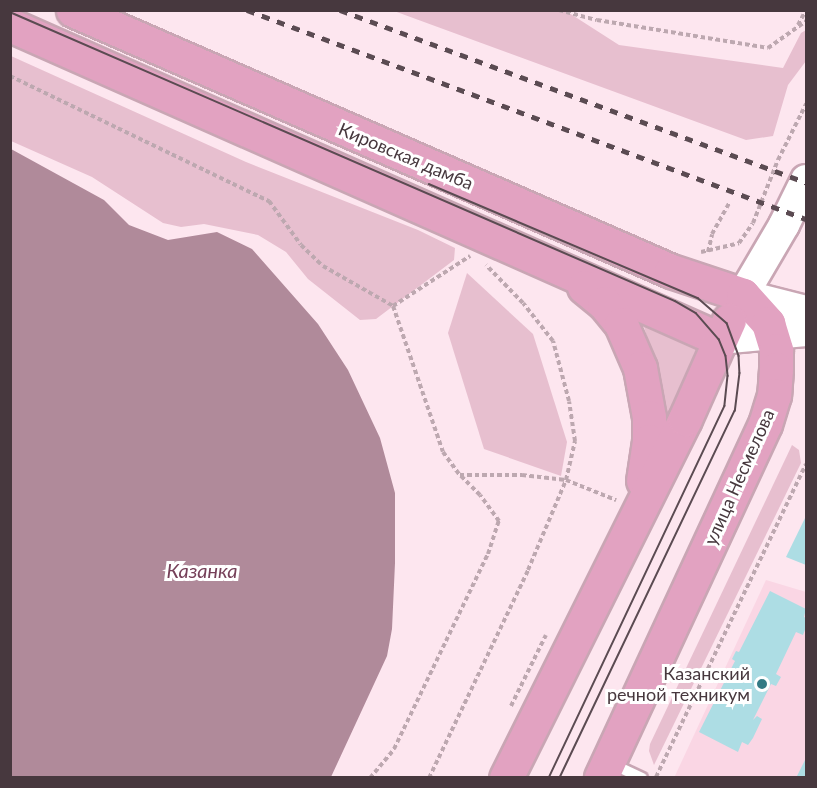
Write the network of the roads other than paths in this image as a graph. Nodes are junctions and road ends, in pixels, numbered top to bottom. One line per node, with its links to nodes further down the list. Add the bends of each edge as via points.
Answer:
1 (73, 10): 5 (main road, Кировская дамба, via 671,271)
2 (10, 25): 4 (main road)
3 (807, 180): 5 (main road)
4 (567, 272): 9 (main road); 10 (main road, via 604,303 621,324 640,368 648,408 649,441)
5 (742, 295): 6 (main road); 8 (main road, улица Несмелова, via 759,310); 9 (main road)
6 (807, 311)
7 (807, 331): 8 (main road)
8 (773, 335): 9 (main road); 11 (main road, улица Несмелова, via 774,395 765,424)
9 (719, 339): 10 (main road, via 689,411)
10 (621, 502): 12 (main road)
11 (605, 770): 13 (lane)
12 (506, 777)
13 (642, 777)

